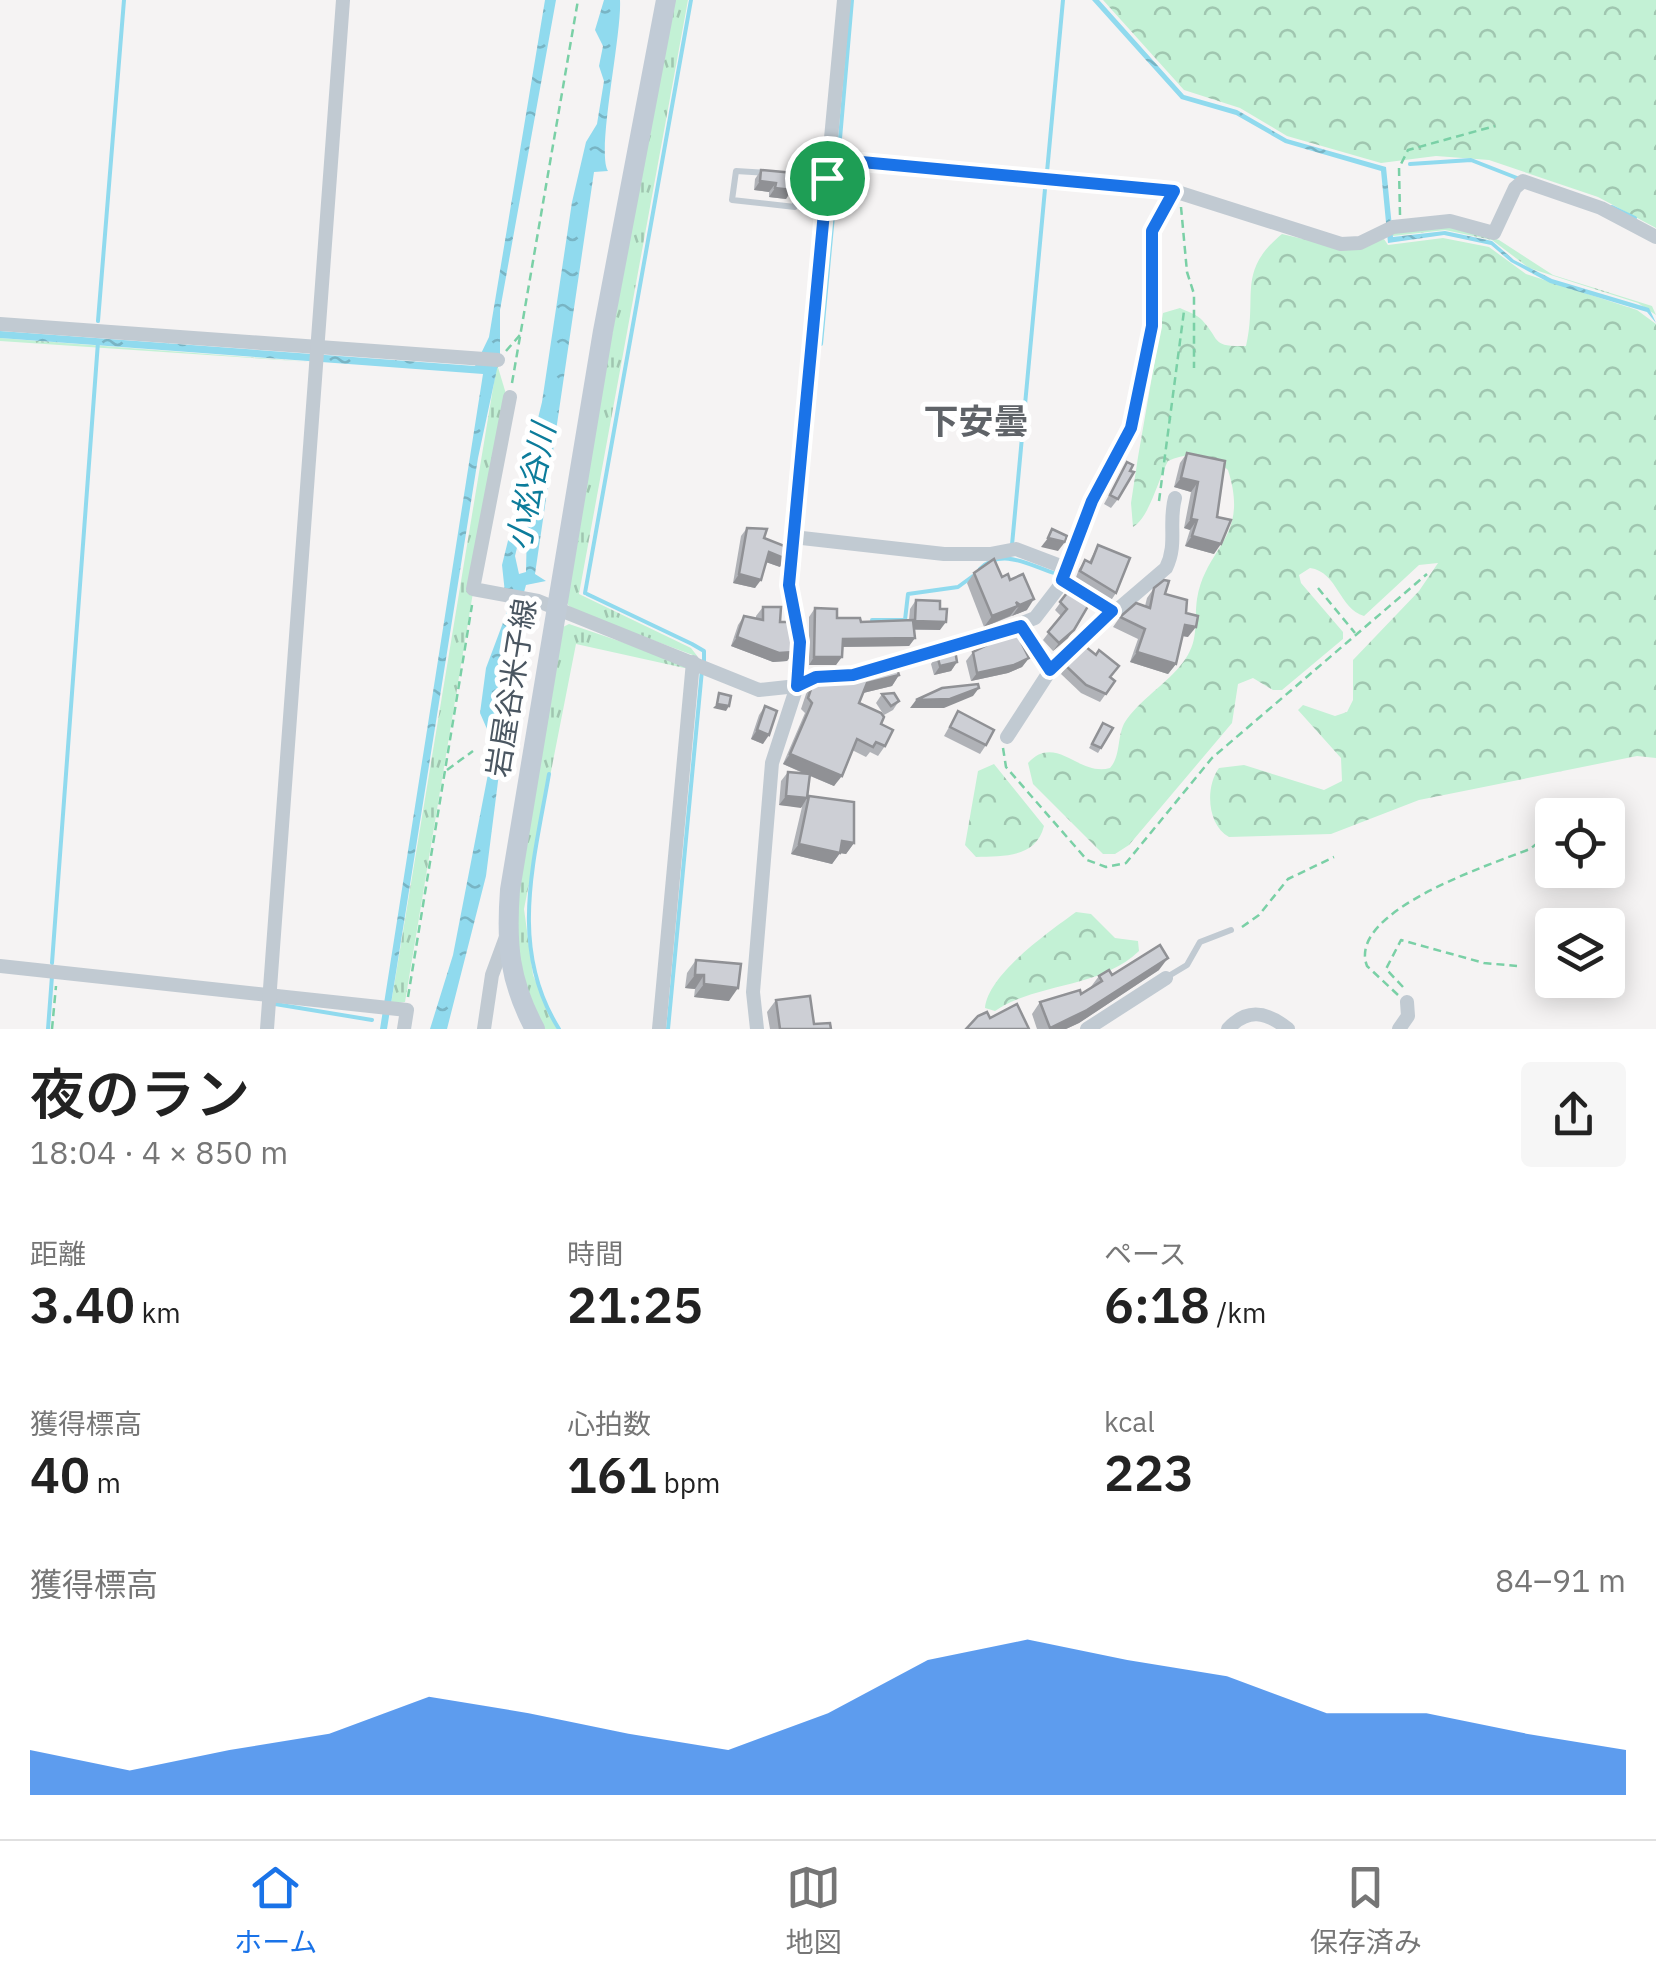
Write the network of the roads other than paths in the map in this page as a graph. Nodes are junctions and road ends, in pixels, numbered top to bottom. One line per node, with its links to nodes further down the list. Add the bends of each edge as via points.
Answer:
1 (342, 0): 10 (street)
2 (666, 0): 19 (main road, 岩屋谷米子線)
3 (844, 0): 4 (street)
4 (829, 159): 6 (street); 7 (street)
5 (796, 175): 5 (lane, via 736,171 732,200 795,206); 6 (lane)
6 (827, 178): 14 (street)
7 (1173, 193): 8 (street, via 1332,243 1360,243 1392,228 1458,221 1494,234 1523,181 1601,208); 17 (street, via 1152,231 1152,326 1131,428 1092,501)
8 (1656, 237)
9 (0, 324): 10 (street)
10 (318, 348): 11 (street); 30 (street)
11 (498, 360)
12 (510, 397): 19 (street, via 479,591)
13 (1174, 498): 16 (street, via 1175,550)
14 (792, 537): 17 (street, via 944,554 1016,549); 24 (street)
15 (1180, 552): 16 (lane)
16 (1162, 573): 20 (street)
17 (1067, 578): 21 (street)
18 (1086, 593): 20 (lane)
19 (547, 605): 22 (street); 27 (main road, 岩屋谷米子線)
20 (1112, 611): 23 (street)
21 (1021, 626): 23 (street); 24 (street)
22 (700, 665): 24 (street, via 758,690); 36 (street)
23 (1050, 670): 25 (street)
24 (797, 686): 37 (street, via 772,763 753,992)
25 (1007, 738)
26 (1233, 931): 29 (lane, via 1200,942 1187,965)
27 (506, 937): 34 (street, via 492,974); 35 (main road, 岩屋谷米子線, via 510,976)
28 (0, 966): 30 (street)
29 (1166, 978): 38 (street)
30 (270, 993): 32 (street); 33 (street, via 394,1008)
31 (1407, 1002): 41 (street)
32 (266, 1029)
33 (404, 1029)
34 (484, 1029)
35 (534, 1029)
36 (658, 1029)
37 (757, 1029)
38 (1087, 1029)
39 (1228, 1029): 40 (street, via 1254,1013)
40 (1288, 1029)
41 (1400, 1029)

